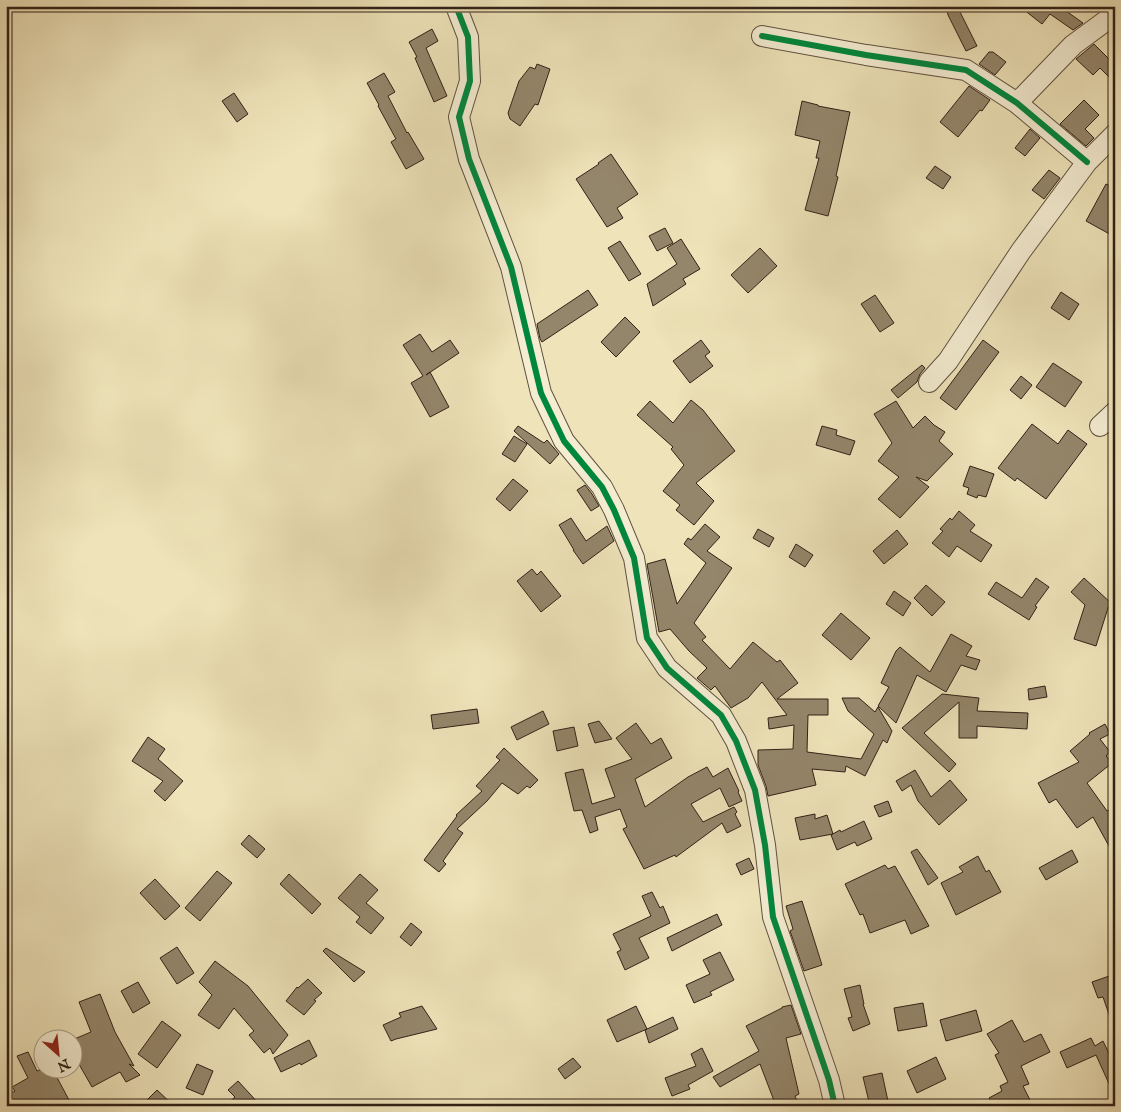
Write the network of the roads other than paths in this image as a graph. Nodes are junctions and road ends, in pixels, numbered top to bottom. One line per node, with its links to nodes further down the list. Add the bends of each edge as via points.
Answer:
1 (456, 6): 10 (street, via 468,37 470,80 459,117 469,159 511,267 541,393 564,441 602,487 621,526 634,558 647,638 667,668 721,715 736,741 755,790 773,917)
2 (1115, 14): 4 (street, via 1073,45)
3 (762, 36): 4 (street, via 966,70)
4 (1018, 103): 6 (street)
5 (1115, 134): 6 (street)
6 (1087, 162): 7 (street, via 1020,251 948,361)
7 (929, 382)
8 (1115, 412): 9 (street)
9 (1100, 426)
10 (835, 1106)

